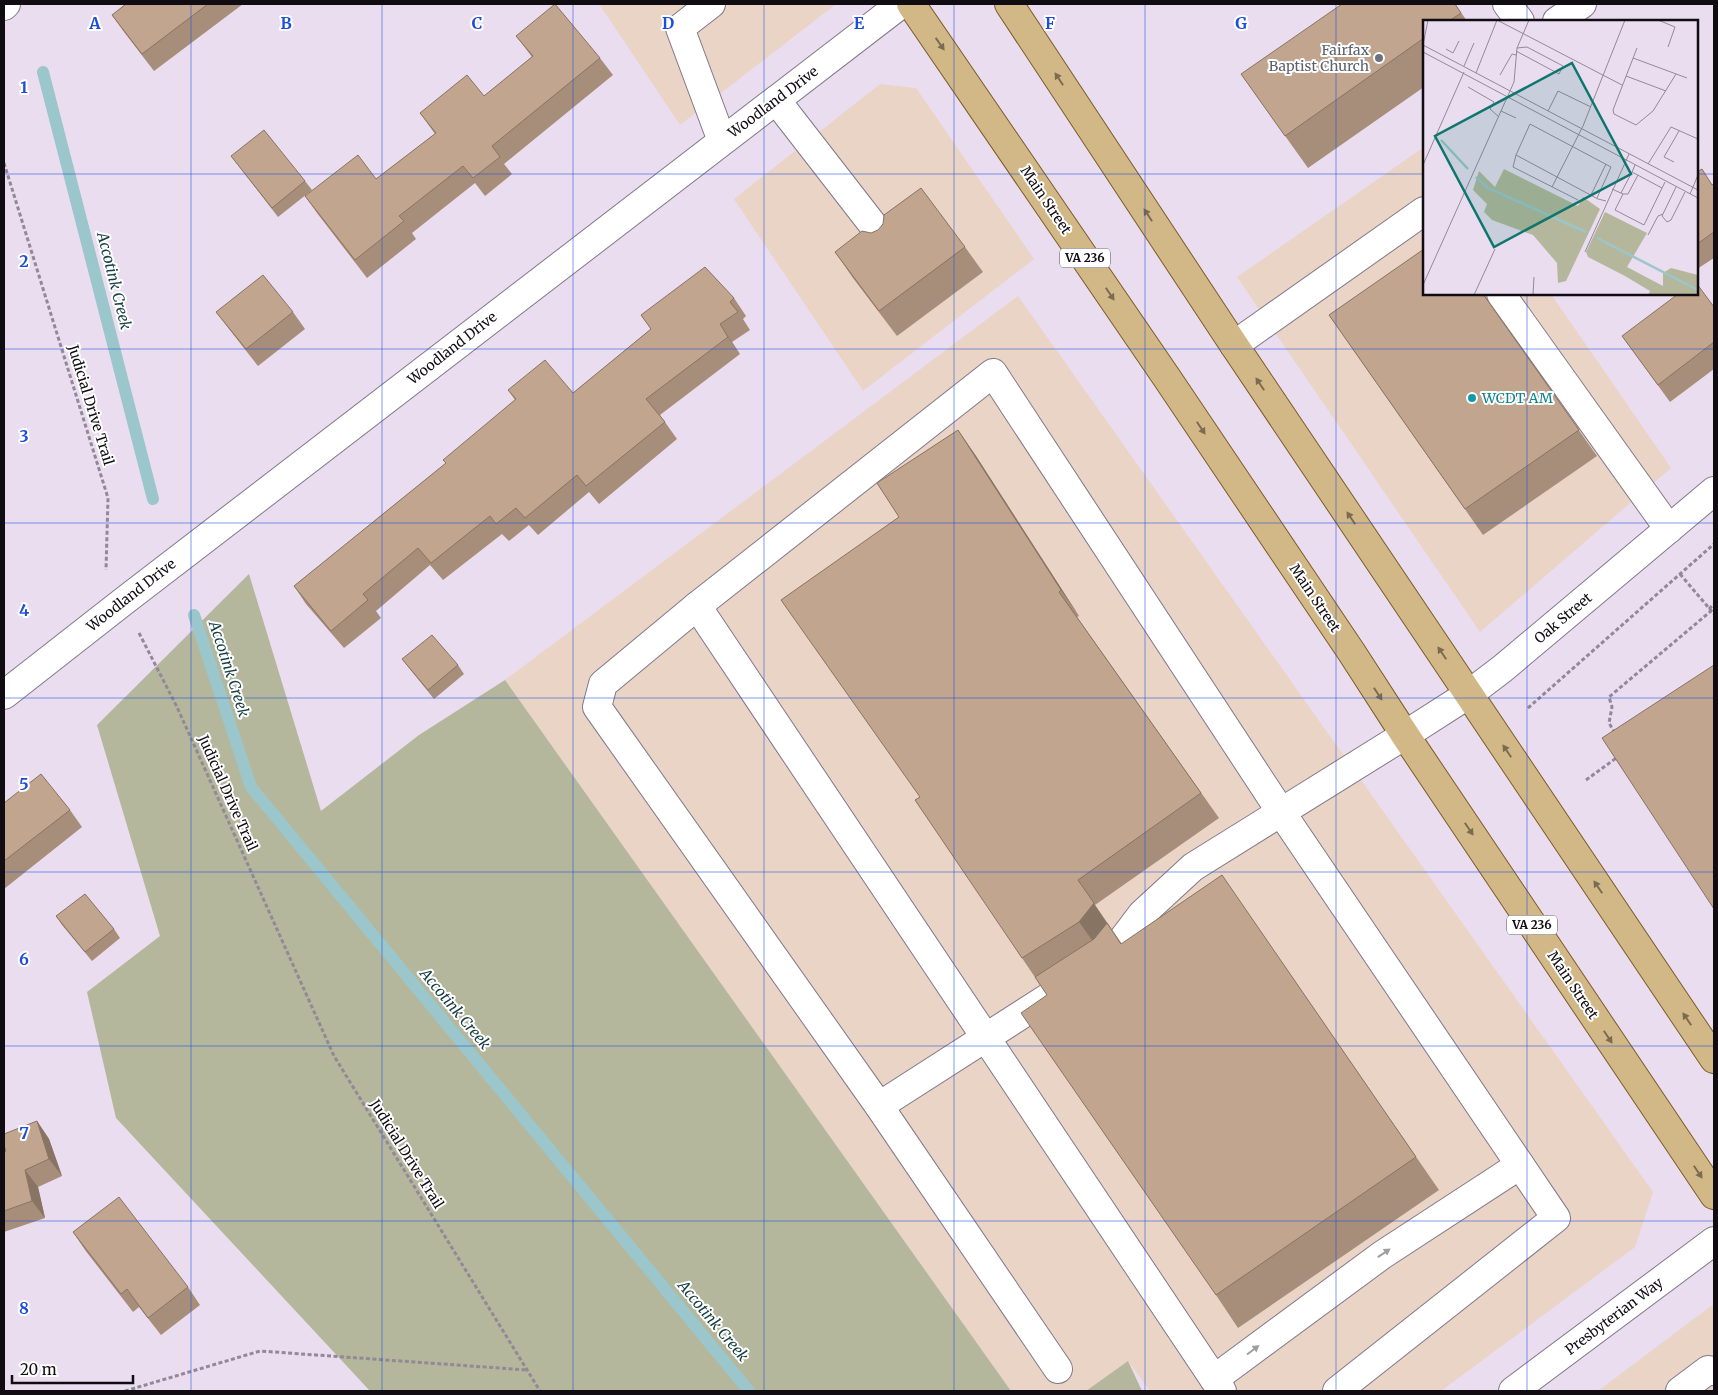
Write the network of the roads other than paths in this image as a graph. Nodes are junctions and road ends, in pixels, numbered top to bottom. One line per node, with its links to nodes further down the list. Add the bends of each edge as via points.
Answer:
1 (711, 4): 10 (street, via 680,28)
2 (901, 4): 9 (street, Woodland Drive)
3 (912, 4): 20 (main road, Main Street / VA 236, one-way to 20)
4 (1009, 4): 14 (main road, one-way to 4)
5 (1507, 4): 7 (street)
6 (1582, 4): 8 (street)
7 (1519, 20)
8 (1558, 20)
9 (776, 100): 10 (street, Woodland Drive); 12 (street)
10 (722, 141): 19 (street, Woodland Drive)
11 (1423, 212): 14 (street)
12 (887, 242)
13 (1502, 295): 16 (street)
14 (1234, 345): 18 (main road, one-way to 14)
15 (1714, 491): 16 (street, Oak Street)
16 (1669, 529): 18 (street, Oak Street)
17 (697, 606): 21 (street, via 993,373); 22 (street); 24 (street, via 603,684 597,707)
18 (1469, 694): 20 (street, Oak Street); 23 (main road, one-way to 18)
19 (4, 695)
20 (1405, 735): 21 (street, Oak Street); 26 (main road, Main Street / VA 236, one-way to 26)
21 (1280, 812): 22 (street, Oak Street, via 1193,867 1142,914 1108,959); 25 (street)
22 (985, 1038): 24 (street, Oak Street); 30 (street)
23 (1714, 1059)
24 (879, 1106): 28 (street)
25 (1520, 1165): 30 (street, one-way to 25, via 1382,1254); 31 (street, via 1556,1218)
26 (1714, 1195)
27 (1714, 1241): 32 (street, Presbyterian Way)
28 (1058, 1369)
29 (1714, 1371): 33 (street, via 1708,1370)
30 (1218, 1385)
31 (1337, 1391)
32 (1513, 1391)
33 (1680, 1391)

